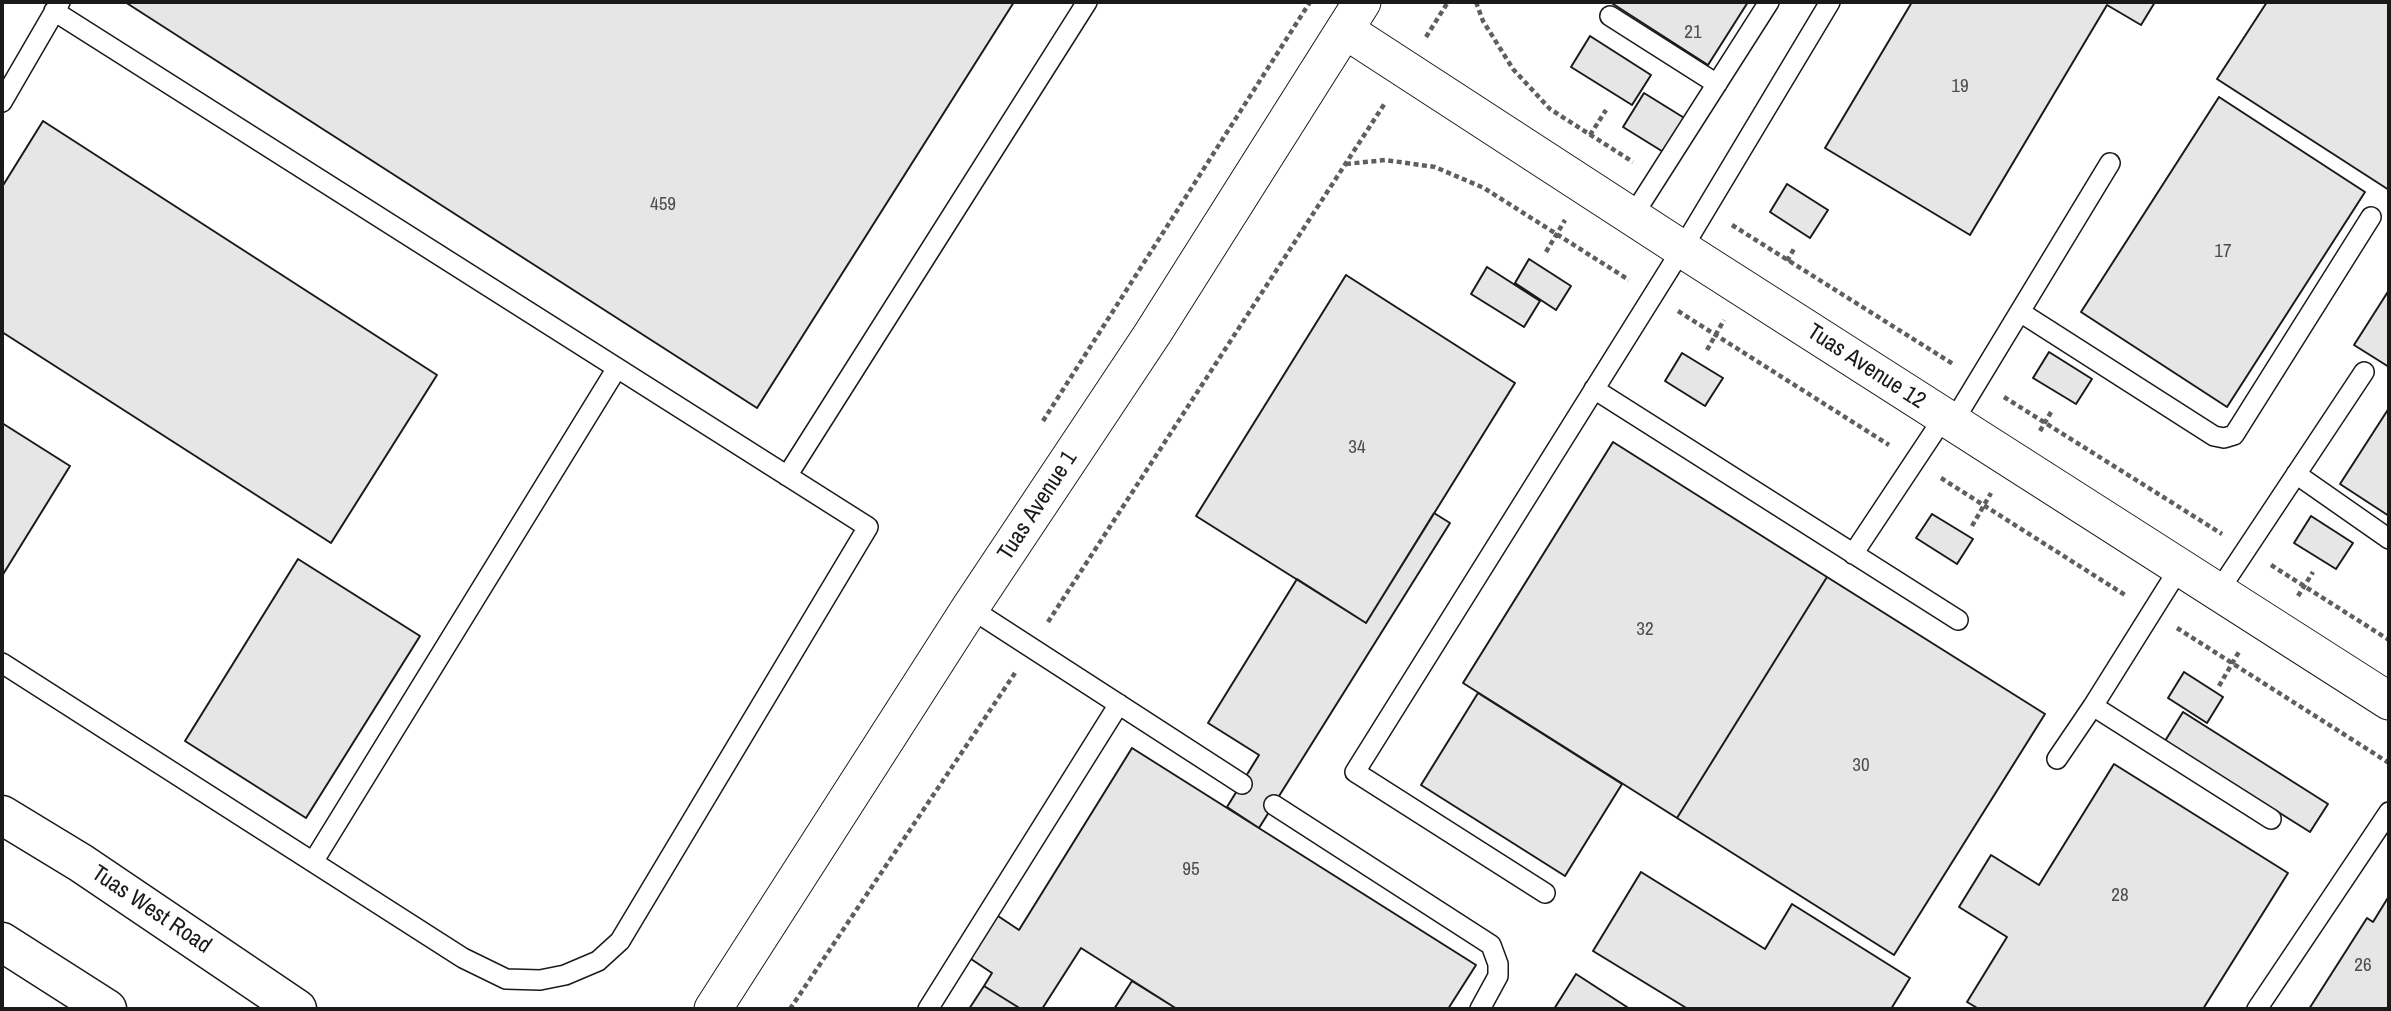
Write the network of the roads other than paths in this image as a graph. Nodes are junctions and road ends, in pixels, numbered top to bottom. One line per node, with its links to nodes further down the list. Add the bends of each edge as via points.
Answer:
1 (1087, 2): 19 (lane)
2 (1769, 2): 7 (lane)
3 (1830, 2): 12 (lane)
4 (57, 7): 8 (lane); 14 (lane)
5 (1354, 16): 10 (street, Tuas Avenue 12, via 1405,70); 24 (street, Tuas Avenue 1)
6 (1610, 16): 7 (lane)
7 (1717, 84): 10 (lane)
8 (2, 102)
9 (2110, 163): 13 (lane)
10 (1632, 217): 12 (street, Tuas Avenue 12)
11 (2371, 217): 13 (lane, via 2234,435 2224,438 2214,436)
12 (1682, 249): 16 (lane); 17 (street, Tuas Avenue 12)
13 (2020, 312): 17 (lane)
14 (617, 368): 19 (lane); 36 (lane)
15 (2364, 372): 18 (lane)
16 (1594, 389): 21 (lane); 37 (lane, via 1355,772)
17 (1949, 419): 21 (lane, via 1914,461); 22 (street, Tuas Avenue 12)
18 (2296, 474): 20 (lane); 23 (lane)
19 (787, 476): 36 (lane, via 868,527 620,941 598,961 540,980 506,979 463,958)
20 (2389, 539)
21 (1853, 554): 25 (lane)
22 (2180, 567): 23 (street, Tuas Avenue 12); 29 (lane)
23 (2218, 592): 27 (street, Tuas Avenue 12)
24 (970, 608): 28 (lane); 41 (street, Tuas Avenue 1)
25 (1958, 620)
26 (2, 663): 36 (lane)
27 (2389, 701)
28 (1119, 704): 31 (lane); 42 (lane)
29 (2093, 706): 30 (lane); 35 (lane)
30 (2057, 759)
31 (1242, 784)
32 (1274, 805): 43 (lane, via 1491,945 1499,964 1498,976)
33 (2389, 812): 44 (lane)
34 (2, 815): 40 (main road, Tuas West Road)
35 (2271, 819)
36 (313, 862)
37 (1545, 893)
38 (2, 942): 39 (main road)
39 (107, 1009)
40 (297, 1009)
41 (713, 1009)
42 (928, 1009)
43 (1480, 1009)
44 (2257, 1009)

